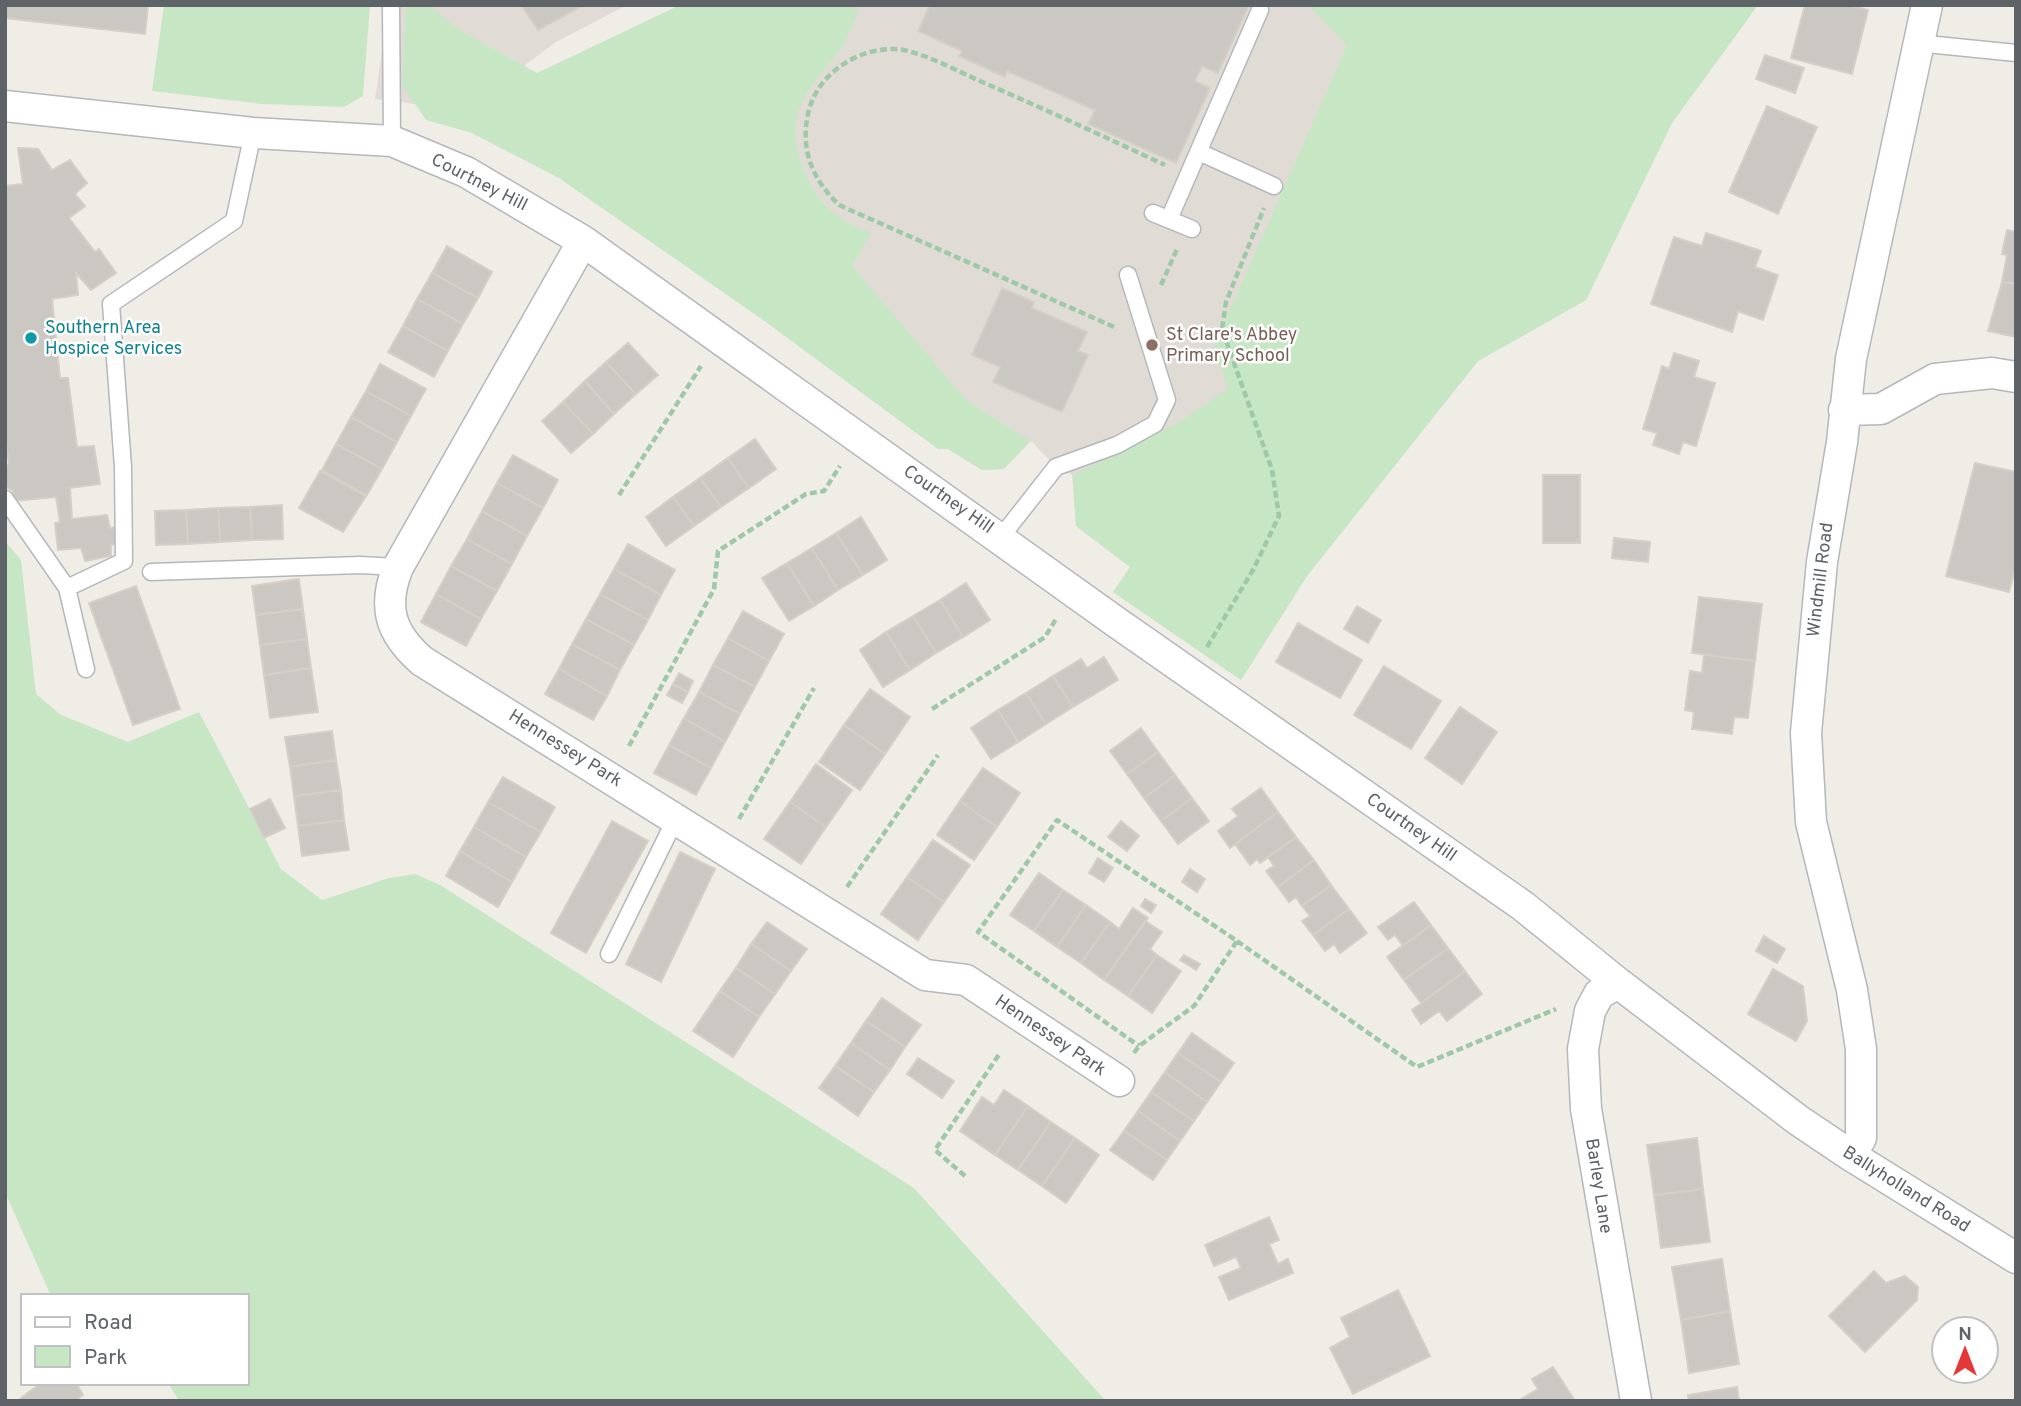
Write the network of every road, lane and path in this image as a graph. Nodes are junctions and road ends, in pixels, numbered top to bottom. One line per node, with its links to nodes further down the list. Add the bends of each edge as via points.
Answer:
1 (391, 5): 8 (lane)
2 (1927, 5): 4 (street, Windmill Road)
3 (1260, 10): 9 (lane)
4 (1917, 43): 5 (lane); 21 (street, Windmill Road)
5 (2016, 52)
6 (5, 106): 7 (street, Courtney Hill)
7 (253, 133): 8 (street, Courtney Hill); 28 (lane, via 234,221 111,303 123,467 124,561)
8 (392, 141): 14 (street, Courtney Hill, via 466,172)
9 (1199, 152): 11 (lane); 13 (lane, via 1161,216)
10 (1170, 167): 18 (path, via 946,65 898,49 860,55 843,64 817,93 808,112 807,153 813,173 839,205)
11 (1275, 186)
12 (1254, 200): 31 (path, via 1266,205 1226,302 1222,329 1272,470 1279,516 1253,570)
13 (1192, 229)
14 (583, 241): 25 (street, Courtney Hill); 26 (street, Hennessey Park)
15 (1180, 241): 17 (path, via 1160,286)
16 (1128, 275): 25 (lane, via 1167,400 1155,424 1117,445 1056,467)
17 (1161, 296)
18 (1114, 327)
19 (704, 363): 23 (path)
20 (2016, 376): 21 (street, via 1992,373 1935,379 1881,409)
21 (1844, 410): 47 (street, Windmill Road, via 1819,589 1806,733 1811,822 1852,990 1861,1049 1861,1138)
22 (843, 461): 34 (path, via 824,491 806,494 718,551 714,589)
23 (619, 495)
24 (5, 499): 28 (lane)
25 (1001, 537): 31 (street, Courtney Hill)
26 (398, 567): 27 (lane); 36 (street, Hennessey Park, via 390,589 391,620 403,644 434,668)
27 (151, 572)
28 (67, 588): 30 (lane)
29 (1059, 615): 33 (path, via 1045,637)
30 (86, 669)
31 (1190, 674): 41 (street, Courtney Hill, via 1523,906)
32 (814, 688): 37 (path)
33 (932, 709)
34 (629, 746)
35 (938, 755): 38 (path)
36 (676, 818): 40 (lane); 45 (street, Hennessey Park, via 925,975 966,980)
37 (735, 826)
38 (841, 896)
39 (1237, 941): 42 (path, via 1418,1067); 43 (path, via 1194,1006); 43 (path, via 1057,820 978,932)
40 (609, 954)
41 (1618, 983): 46 (street, Courtney Hill); 50 (street, Barley Lane, via 1599,994 1590,1011 1583,1049 1588,1122)
42 (1562, 1007)
43 (1139, 1045): 45 (path)
44 (1000, 1054): 48 (path, via 935,1150)
45 (1119, 1082)
46 (1798, 1120): 47 (street, Ballyholland Road)
47 (1850, 1155): 49 (street, Ballyholland Road)
48 (965, 1177)
49 (2016, 1258)
50 (1636, 1401)

